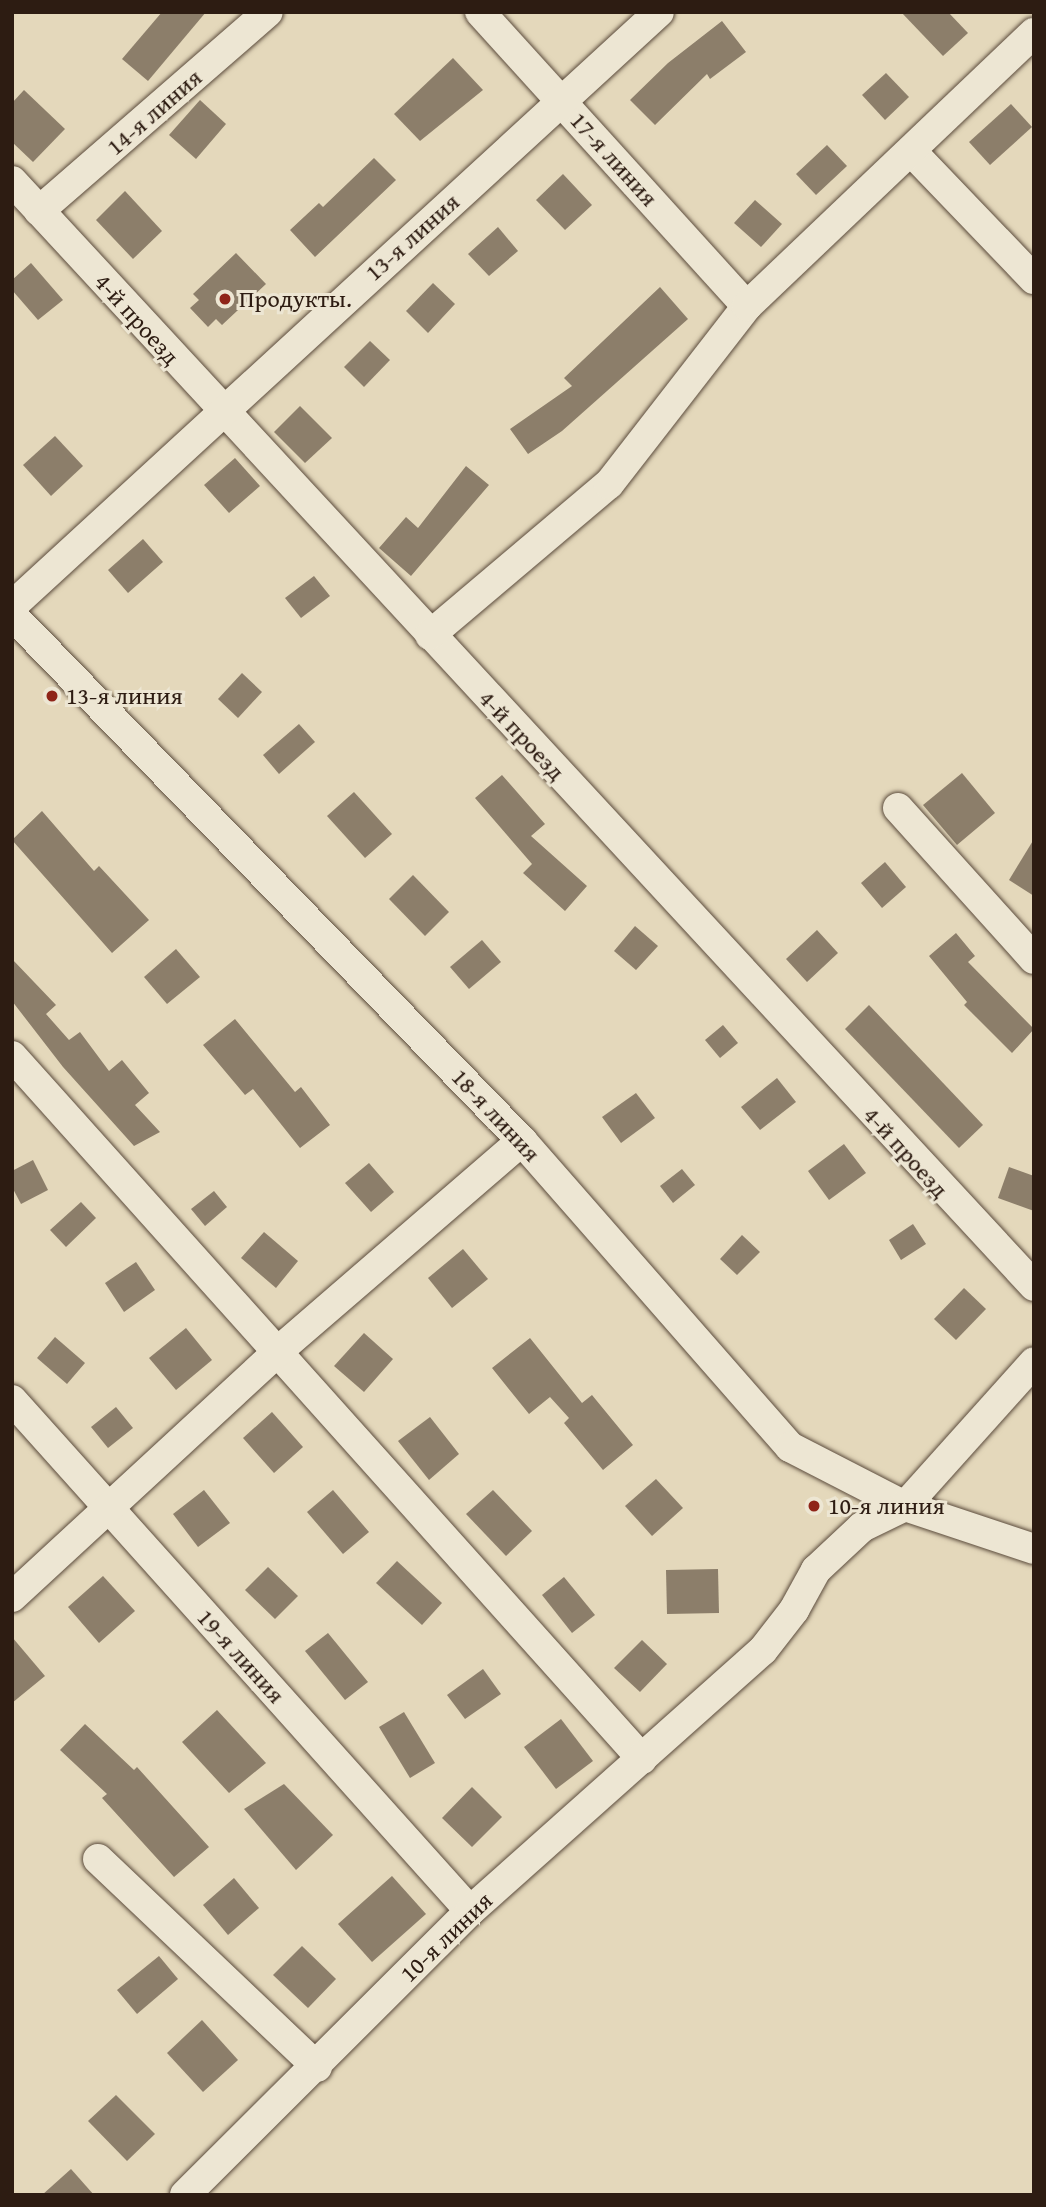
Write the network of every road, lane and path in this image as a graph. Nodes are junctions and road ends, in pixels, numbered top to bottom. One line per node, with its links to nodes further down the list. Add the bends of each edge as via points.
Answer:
1 (268, 12): 8 (street, 14-я линия)
2 (480, 12): 5 (street, 17-я линия)
3 (659, 12): 5 (street, 13-я линия)
4 (1034, 33): 6 (street)
5 (561, 102): 10 (street, 17-я линия); 11 (street, 13-я линия)
6 (912, 152): 9 (street); 10 (street)
7 (12, 181): 8 (street, 4-й проезд)
8 (39, 211): 11 (street, 4-й проезд)
9 (1034, 279)
10 (747, 306): 14 (street, via 609,484)
11 (221, 410): 12 (street, 13-я линия); 14 (street, 4-й проезд)
12 (12, 606)
13 (12, 615): 18 (street, 18-я линия)
14 (430, 635): 19 (street, 4-й проезд)
15 (898, 808): 16 (street)
16 (1034, 959)
17 (12, 1055): 20 (street)
18 (522, 1141): 20 (street); 23 (street, 18-я линия, via 790,1447)
19 (1034, 1286)
20 (276, 1353): 24 (street); 27 (street)
21 (1034, 1362): 23 (street, 10-я линия)
22 (12, 1400): 24 (street, 19-я линия)
23 (905, 1506): 25 (street, 18-я линия); 27 (street, 10-я линия, via 862,1527 816,1570 794,1610 763,1650)
24 (108, 1507): 26 (street); 29 (street, 19-я линия)
25 (1028, 1546)
26 (12, 1597)
27 (642, 1759): 29 (street, 10-я линия)
28 (98, 1859): 30 (street)
29 (470, 1911): 30 (street, 10-я линия)
30 (317, 2067): 31 (street, 10-я линия)
31 (185, 2195)

